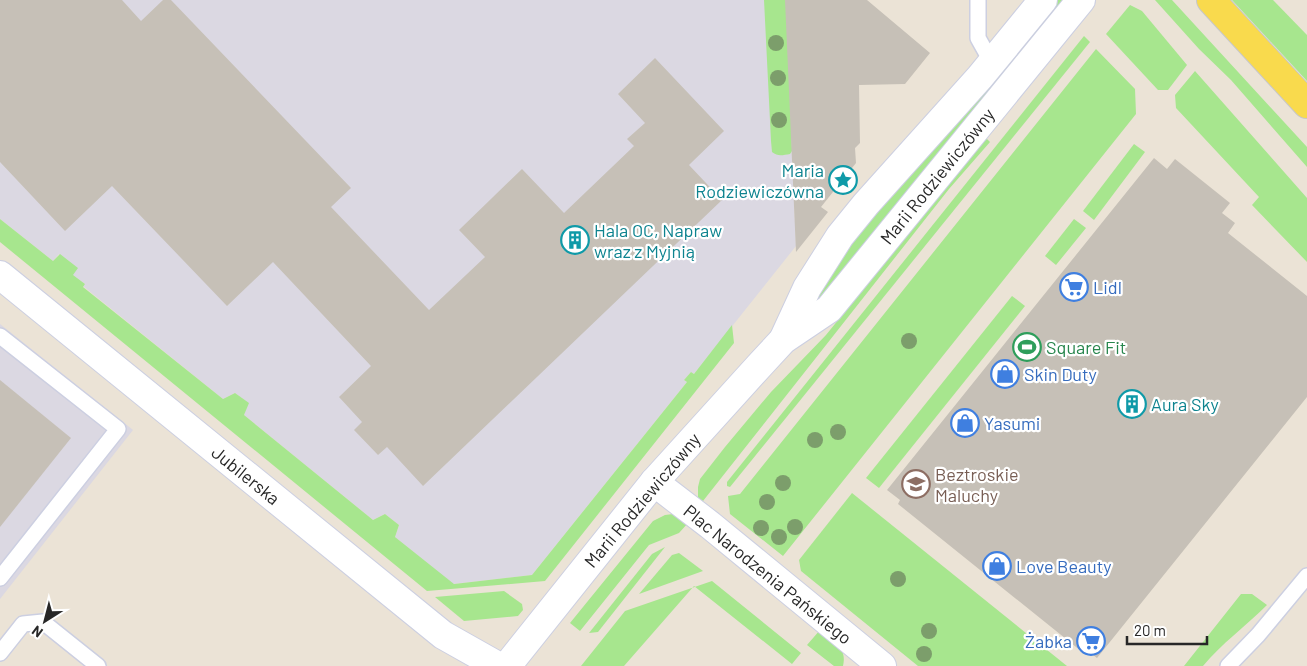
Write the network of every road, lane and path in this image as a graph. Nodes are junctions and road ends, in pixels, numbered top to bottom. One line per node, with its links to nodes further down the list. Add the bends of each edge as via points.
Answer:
1 (978, 0): 5 (lane, via 978,38)
2 (1043, 0): 5 (street, Marii Rodziewiczówny)
3 (1081, 0): 9 (street, Marii Rodziewiczówny, via 829,309)
4 (1211, 0): 6 (main road)
5 (992, 64): 9 (street, Marii Rodziewiczówny, via 840,236 806,288)
6 (1307, 104)
7 (0, 275): 15 (street, Jubilerska, via 443,635)
8 (0, 336): 12 (lane, via 118,429)
9 (783, 340): 10 (street, Marii Rodziewiczówny)
10 (654, 482): 16 (street, Marii Rodziewiczówny); 17 (street, Plac Narodzenia Pańskiego)
11 (1307, 576): 18 (lane)
12 (0, 578)
13 (0, 653): 14 (lane, via 22,624 43,622)
14 (98, 666)
15 (498, 666)
16 (506, 666)
17 (882, 666)
18 (1228, 666)

